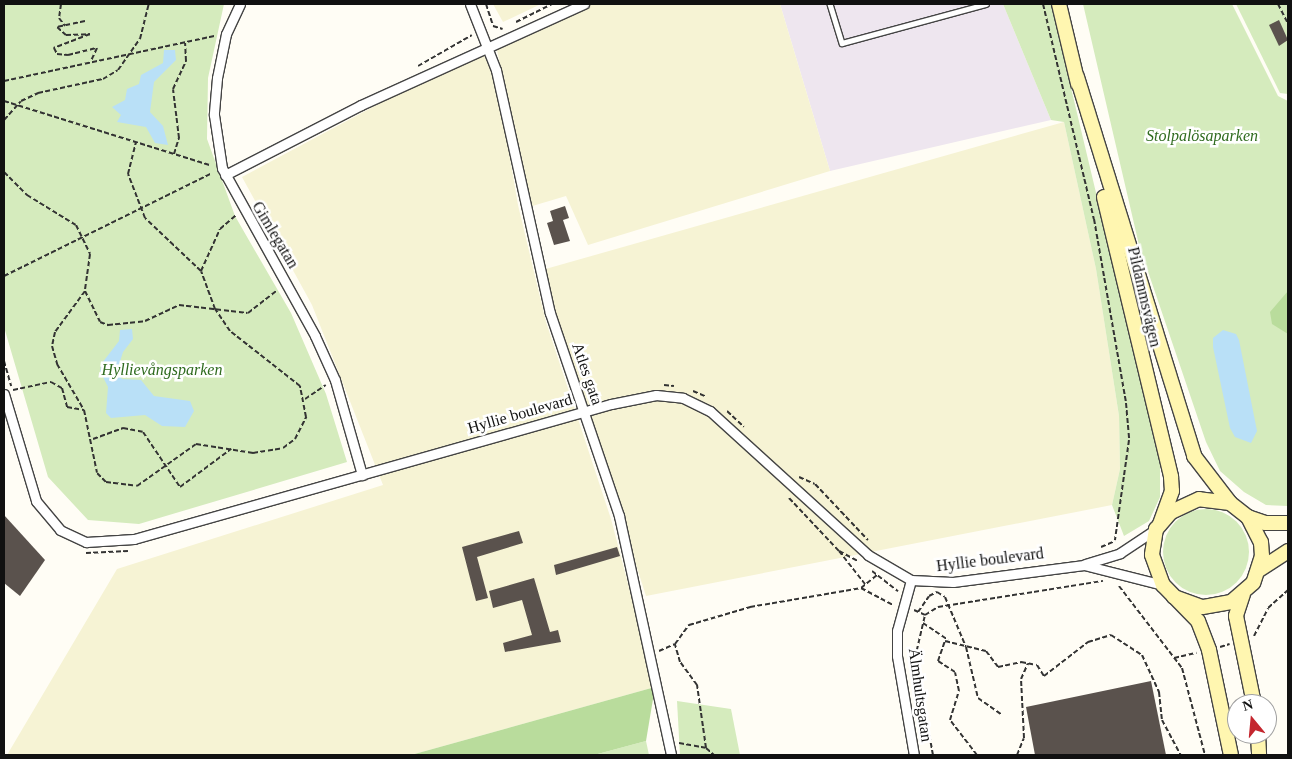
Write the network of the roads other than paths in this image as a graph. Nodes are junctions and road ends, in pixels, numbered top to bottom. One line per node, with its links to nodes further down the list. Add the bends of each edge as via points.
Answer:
1 (240, 4): 9 (street, Gimlegatan, via 226,34 214,115)
2 (470, 4): 7 (street, Atles gata)
3 (584, 4): 7 (street)
4 (830, 4): 5 (lane, via 842,43)
5 (986, 4)
6 (1059, 4): 8 (main road, Pildammsvägen)
7 (487, 50): 9 (street, via 361,105); 11 (street, Atles gata, via 496,70 546,295)
8 (1077, 77): 14 (main road, Pildammsvägen, via 1187,436 1202,470); 17 (main road, Pildammsvägen, via 1171,477 1172,491)
9 (224, 172): 13 (street, Gimlegatan, via 242,212 285,281 335,380)
10 (6, 392): 12 (street, Hyllie boulevard)
11 (583, 412): 13 (street, Hyllie boulevard); 21 (street, Hyllie boulevard, via 656,395 695,402 726,423 885,568); 26 (street, Atles gata, via 619,516 652,653)
12 (6, 415): 13 (street, Hyllie boulevard, via 36,501 50,522 77,539 102,544 134,540)
13 (362, 475)
14 (1230, 503): 15 (main road, Pildammsvägen); 17 (main road, Pildammsvägen, via 1207,498 1184,503)
15 (1248, 517): 16 (main road, via 1265,523); 20 (main road, Pildammsvägen, via 1261,542)
16 (1288, 523)
17 (1158, 527): 19 (street, Hyllie boulevard, via 1120,553); 22 (main road, Pildammsvägen, via 1152,555)
18 (1288, 551): 20 (main road)
19 (1084, 565): 21 (street, Hyllie boulevard, via 952,582); 22 (street, Hyllie boulevard, via 1120,571)
20 (1259, 570): 23 (main road, Pildammsvägen)
21 (911, 580): 27 (street, Älmhultsgatan, via 908,599 902,610 897,656)
22 (1163, 585): 24 (main road, Pildammsvägen)
23 (1243, 594): 24 (main road, Pildammsvägen, via 1231,602 1202,607); 25 (main road, Pildammsvägen, via 1236,616)
24 (1174, 597): 28 (main road, Pildammsvägen, via 1198,621 1209,650)
25 (1252, 694)
26 (670, 755)
27 (914, 755)
28 (1231, 755)

